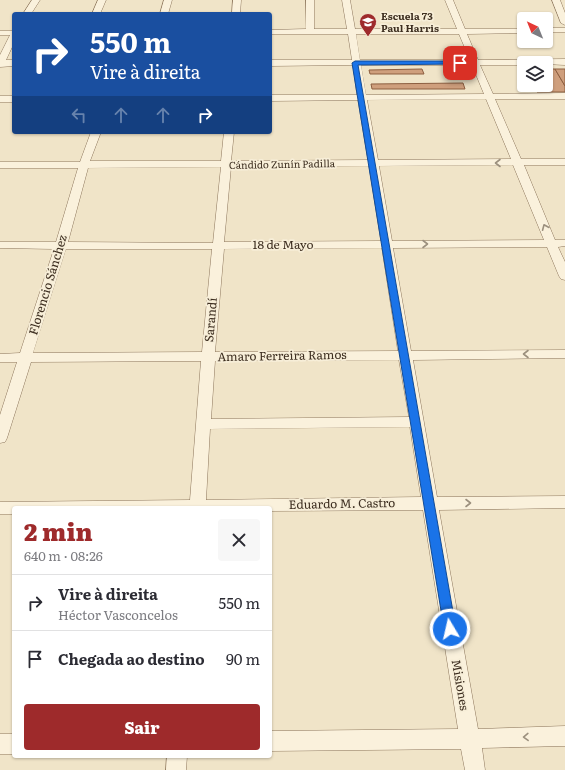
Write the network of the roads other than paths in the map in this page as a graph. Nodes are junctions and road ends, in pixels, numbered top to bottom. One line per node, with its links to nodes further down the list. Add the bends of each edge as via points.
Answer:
1 (36, 0): 9 (street)
2 (102, 0): 10 (street)
3 (168, 0): 11 (street)
4 (237, 0): 12 (street)
5 (310, 0): 20 (street)
6 (346, 0): 17 (street, Misiones)
7 (449, 0): 18 (street)
8 (556, 0): 13 (street)
9 (28, 12)
10 (97, 12)
11 (165, 12)
12 (236, 12)
13 (565, 23)
14 (517, 30): 18 (street)
15 (553, 30): 16 (street)
16 (565, 30)
17 (350, 31): 18 (street); 20 (street); 28 (street, Misiones)
18 (462, 31): 29 (street)
19 (272, 32): 20 (street)
20 (310, 32)
21 (0, 33): 22 (street)
22 (12, 34)
23 (12, 38): 25 (street)
24 (565, 62): 29 (street)
25 (0, 63): 26 (street)
26 (12, 63)
27 (272, 63): 28 (street)
28 (355, 63): 29 (street); 31 (street, Misiones)
29 (475, 63): 32 (street)
30 (565, 96): 32 (street)
31 (361, 97): 32 (street); 33 (street); 39 (street, Misiones)
32 (490, 97): 40 (street)
33 (272, 98)
34 (0, 99): 35 (street)
35 (12, 99)
36 (95, 134): 41 (street, Florencio Sánchez)
37 (229, 134): 42 (street, Sarandí)
38 (565, 162): 40 (street, Cándido Zunín Padilla)
39 (372, 163): 40 (street, Cándido Zunín Padilla, one-way to 39); 42 (street, Cándido Zunín Padilla); 48 (street, Misiones)
40 (517, 163): 44 (street, one-way to 40)
41 (84, 164): 42 (street, Cándido Zunín Padilla); 43 (street, Cándido Zunín Padilla); 47 (street, Florencio Sánchez)
42 (225, 164): 49 (street, Sarandí)
43 (0, 165)
44 (551, 244): 45 (street, 18 de Mayo); 48 (street, 18 de Mayo, one-way to 44); 50 (street)
45 (565, 244)
46 (0, 245): 47 (street, 18 de Mayo)
47 (61, 245): 49 (street, 18 de Mayo); 55 (street, Florencio Sánchez)
48 (386, 245): 49 (street, 18 de Mayo); 52 (street, Misiones)
49 (218, 246): 53 (street, Sarandí)
50 (565, 276)
51 (565, 354): 52 (street, Amaro Ferreira Ramos, one-way to 52)
52 (405, 355): 53 (street, Amaro Ferreira Ramos); 56 (street, Misiones)
53 (208, 357): 55 (street, Amaro Ferreira Ramos); 57 (street, Sarandí)
54 (0, 358): 55 (street, Amaro Ferreira Ramos)
55 (25, 359): 58 (street, Florencio Sánchez)
56 (416, 422): 57 (street); 60 (street, Misiones)
57 (203, 424): 61 (street, Sarandí)
58 (0, 438)
59 (565, 502): 60 (street, Eduardo M. Castro, one-way to 59)
60 (429, 504): 62 (street, Eduardo M. Castro); 66 (street, Misiones)
61 (197, 506)
62 (272, 506)
63 (0, 508): 64 (street, Eduardo M. Castro)
64 (12, 508)
65 (565, 736): 66 (street, one-way to 66)
66 (469, 739): 67 (street); 72 (street, Misiones)
67 (272, 741)
68 (0, 744): 69 (street)
69 (12, 744)
70 (177, 758): 71 (street)
71 (176, 770)
72 (475, 770)

